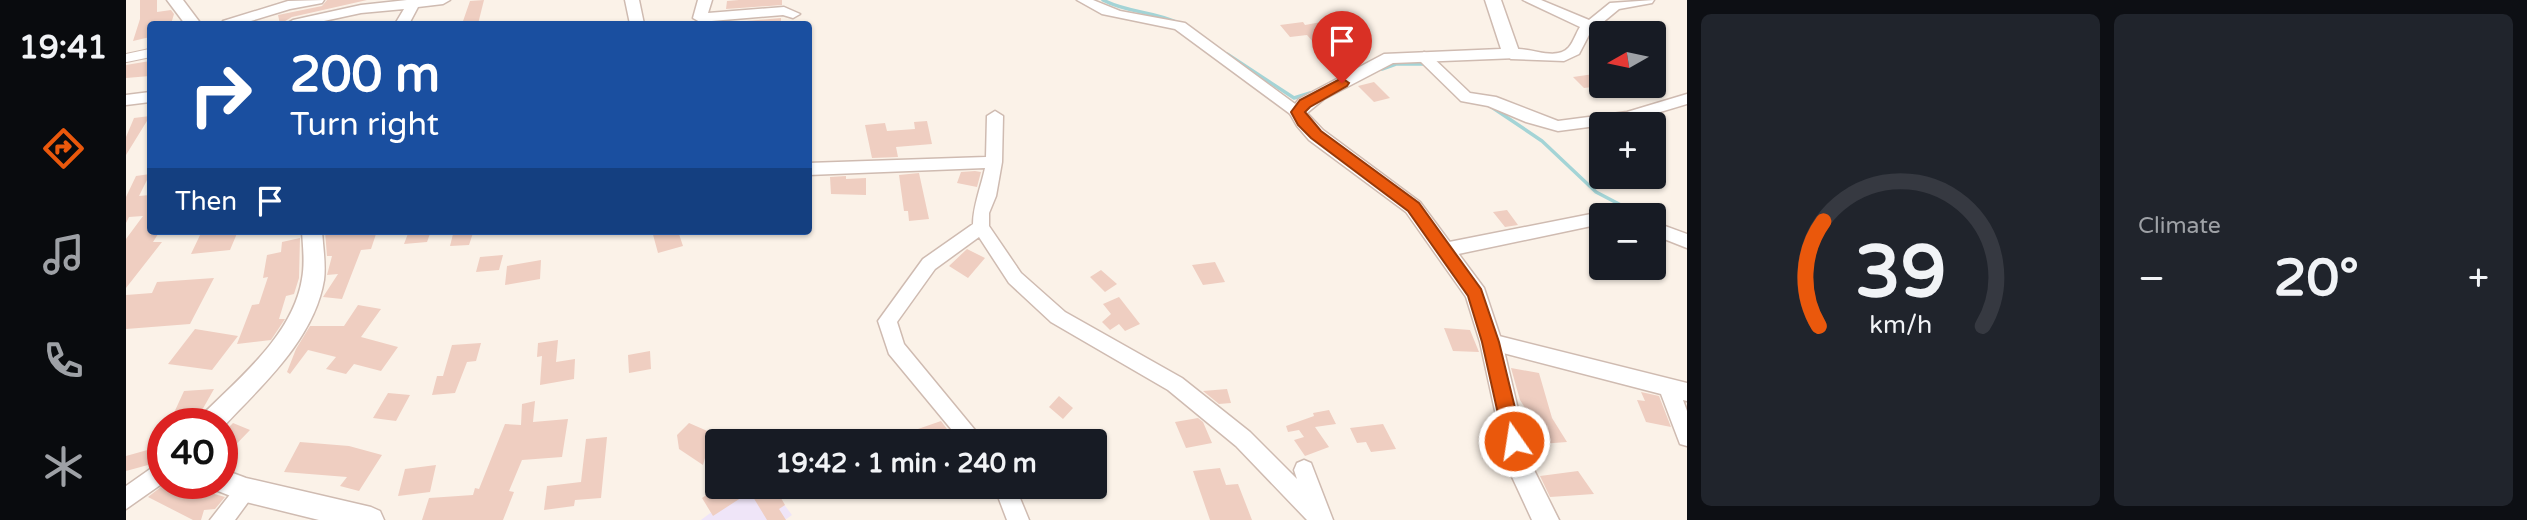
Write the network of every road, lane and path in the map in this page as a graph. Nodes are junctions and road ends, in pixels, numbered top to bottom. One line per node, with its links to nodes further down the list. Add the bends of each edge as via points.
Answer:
1 (175, 0): 12 (street)
2 (317, 0): 13 (street)
3 (443, 0): 10 (street)
4 (632, 0): 16 (street)
5 (705, 0): 11 (street, via 700,18)
6 (1084, 0): 27 (street, via 1110,13 1180,26)
7 (1493, 0): 21 (street)
8 (1530, 0): 18 (street)
9 (1647, 0): 17 (street, via 1615,6)
10 (414, 2): 14 (street); 15 (street)
11 (793, 14)
12 (192, 21)
13 (237, 21)
14 (306, 21)
15 (404, 21)
16 (636, 21)
17 (1596, 21)
18 (1589, 26)
19 (1589, 27): 21 (street, via 1574,51 1559,58)
20 (147, 54): 23 (lane)
21 (1511, 54): 22 (street)
22 (1424, 57): 25 (street, via 1466,97 1491,101 1558,126 1627,117); 27 (street, via 1390,58 1318,95)
23 (126, 58)
24 (147, 97): 26 (street)
25 (1687, 99)
26 (126, 100)
27 (1298, 112): 36 (street, via 1316,135 1413,207)
28 (995, 116): 29 (street)
29 (994, 162): 30 (street); 32 (street)
30 (812, 169)
31 (1589, 220): 36 (street)
32 (981, 227): 40 (street, via 929,264 887,321 896,348); 52 (street, via 1015,278 1058,317 1175,384 1243,439)
33 (1666, 232): 35 (street)
34 (312, 235): 39 (street, via 313,283 297,323 273,357)
35 (1687, 240)
36 (1444, 250): 37 (street, via 1476,294)
37 (1491, 342): 38 (street); 53 (street, via 1520,466)
38 (1677, 390): 41 (street)
39 (224, 408)
40 (964, 429)
41 (1687, 437)
42 (1304, 470): 52 (street)
43 (147, 483): 45 (street)
44 (238, 487): 48 (street)
45 (126, 499)
46 (229, 499): 49 (street)
47 (1009, 499): 51 (street)
48 (304, 512): 50 (street)
49 (221, 520)
50 (371, 520)
51 (1018, 520)
52 (1321, 520)
53 (1546, 520)

